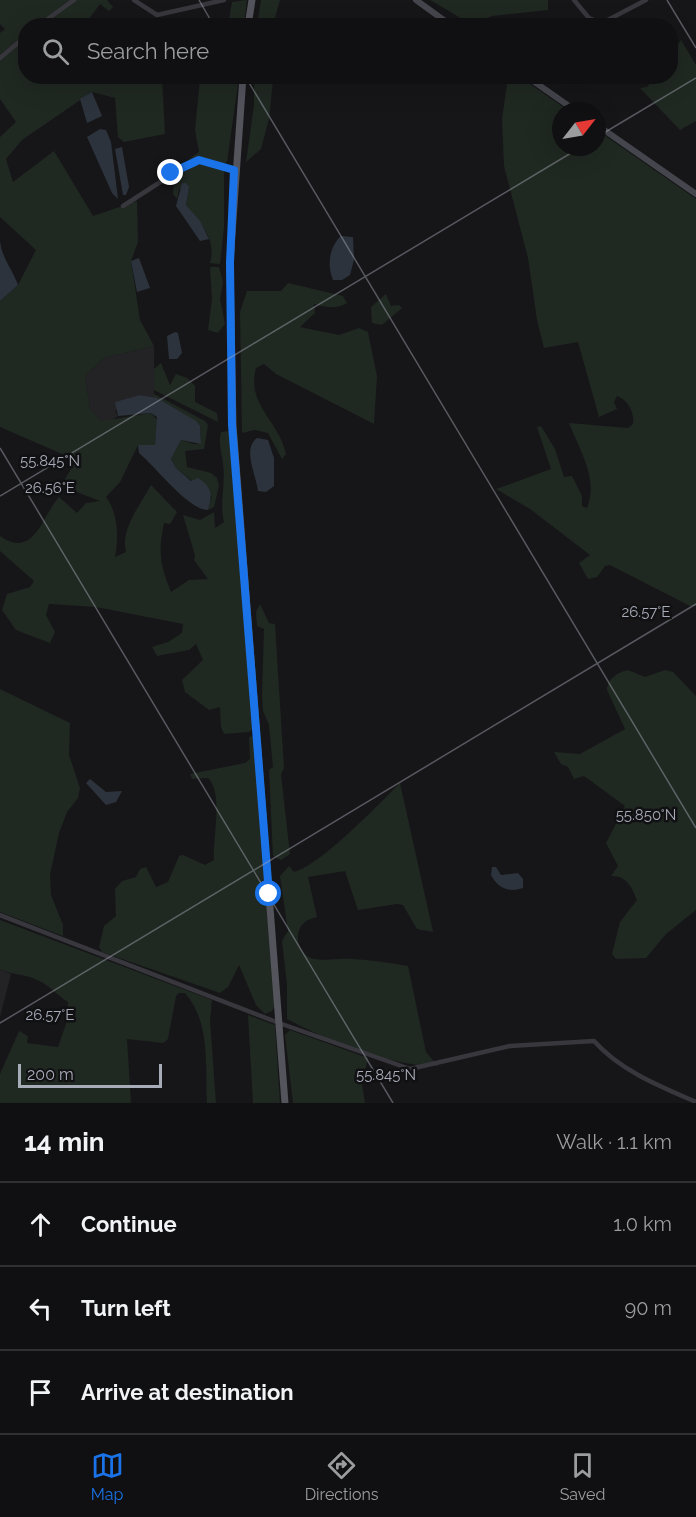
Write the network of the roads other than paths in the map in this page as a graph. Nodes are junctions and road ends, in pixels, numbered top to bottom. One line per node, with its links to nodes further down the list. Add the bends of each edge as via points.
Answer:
1 (74, 0): 8 (street)
2 (134, 0): 3 (street, via 157,15)
3 (224, 0)
4 (252, 0): 9 (main road)
5 (416, 0): 10 (main road)
6 (574, 0): 11 (street)
7 (646, 0): 12 (street)
8 (49, 18)
9 (250, 18)
10 (441, 18)
11 (589, 18)
12 (613, 18)
13 (18, 43): 14 (street)
14 (0, 58)
15 (242, 84): 19 (main road)
16 (537, 84): 17 (main road)
17 (563, 102)
18 (606, 131): 20 (main road)
19 (234, 170): 21 (street, via 193,161); 23 (main road, via 230,263 232,425)
20 (696, 194)
21 (123, 206)
22 (0, 915): 23 (street)
23 (279, 1023): 24 (street, via 410,1069 510,1046 594,1041 646,1080); 25 (main road)
24 (696, 1102)
25 (285, 1103)

